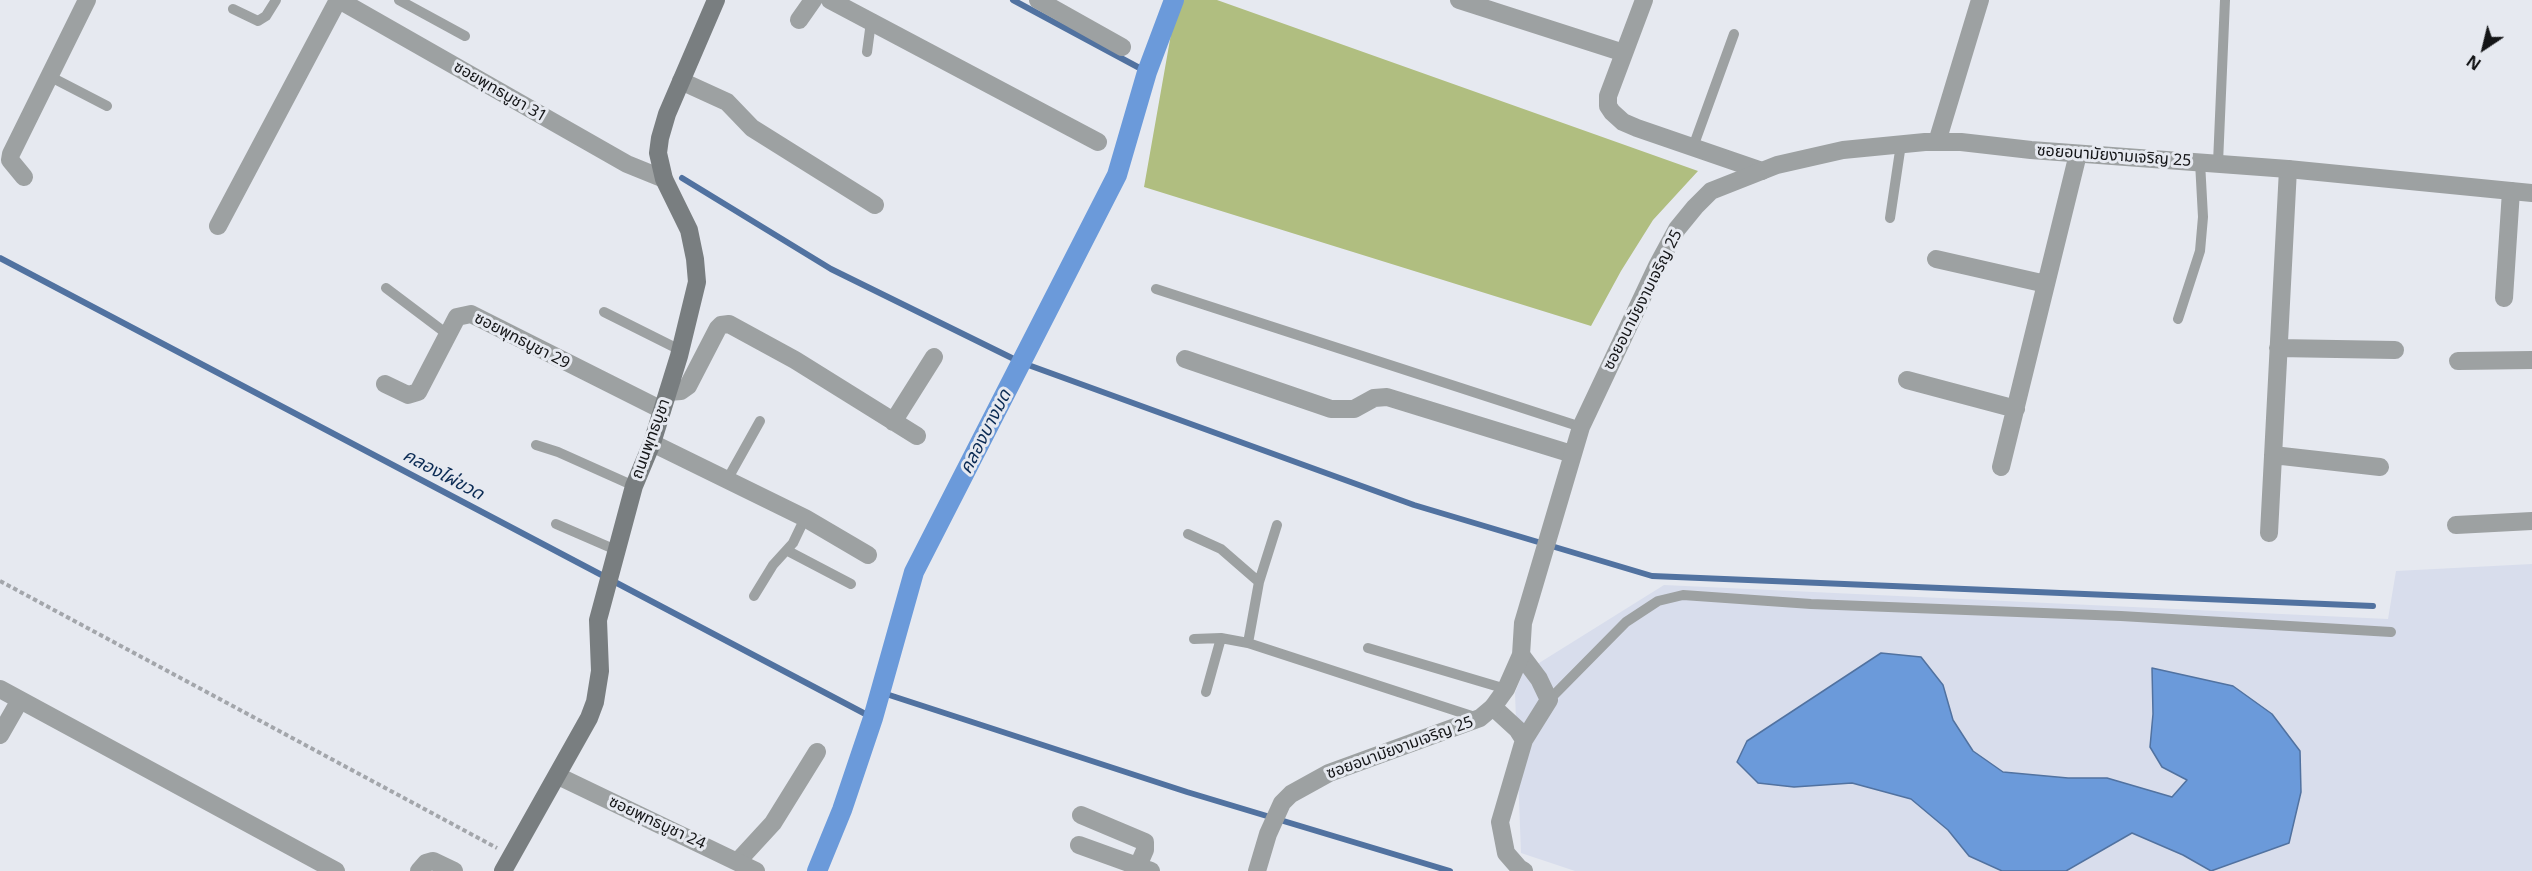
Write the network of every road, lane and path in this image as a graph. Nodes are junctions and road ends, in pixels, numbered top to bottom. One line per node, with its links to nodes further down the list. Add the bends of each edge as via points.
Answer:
1 (87, 0): 21 (street)
2 (276, 0): 13 (lane, via 258,21)
3 (338, 0): 33 (street, ซอยพุทธบูชา 31, via 627,164); 38 (street)
4 (399, 0): 17 (lane)
5 (716, 0): 22 (main road, ถนนพุทธบูชา)
6 (813, 0): 14 (street)
7 (830, 0): 15 (street)
8 (1038, 0): 18 (street)
9 (1459, 0): 20 (street)
10 (1644, 0): 20 (street)
11 (1980, 0): 25 (street)
12 (2225, 0): 29 (lane)
13 (234, 9)
14 (799, 20)
15 (871, 22): 19 (lane); 24 (street)
16 (1734, 34): 27 (lane)
17 (465, 36)
18 (1122, 47)
19 (867, 52)
20 (1624, 53): 27 (street, via 1608,96 1612,112 1623,122)
21 (49, 76): 23 (lane); 32 (street, via 11,154 13,164)
22 (681, 81): 33 (main road, ถนนพุทธบูชา, via 660,138 658,153); 36 (street, via 727,102 752,128)
23 (107, 106)
24 (1098, 142)
25 (1937, 142): 26 (street, ซอยอนามัยงามเจริญ 25); 28 (street, ซอยอนามัยงามเจริญ 25)
26 (1901, 144): 31 (street, ซอยอนามัยงามเจริญ 25, via 1843,150); 37 (lane)
27 (1692, 147): 31 (street)
28 (2078, 154): 29 (street, ซอยอนามัยงามเจริญ 25); 40 (street)
29 (2209, 163): 30 (street, ซอยอนามัยงามเจริญ 25); 45 (lane, via 2199,251)
30 (2288, 169): 34 (street, ซอยอนามัยงามเจริญ 25); 47 (street)
31 (1762, 171): 61 (street, ซอยอนามัยงามเจริญ 25, via 1711,191 1677,229)
32 (24, 177)
33 (664, 179): 48 (main road, ถนนพุทธบูชา, via 688,230 695,259 697,282)
34 (2511, 191): 35 (street, ซอยอนามัยงามเจริญ 25); 43 (street)
35 (2532, 193)
36 (875, 205)
37 (1890, 218)
38 (218, 226)
39 (1936, 259): 40 (street)
40 (2046, 284): 57 (street)
41 (386, 288): 46 (lane)
42 (1156, 289): 61 (lane)
43 (2504, 298)
44 (603, 312): 48 (lane)
45 (2178, 319)
46 (447, 334): 55 (street, ซอยพุทธบูชา 29, via 418,392 408,395); 58 (street, ซอยพุทธบูชา 29, via 460,315 480,317)
47 (2278, 348): 49 (street); 66 (street)
48 (680, 350): 56 (main road, ถนนพุทธบูชา)
49 (2395, 350)
50 (934, 357): 60 (street)
51 (1185, 359): 65 (street, via 1331,409 1354,410 1374,398 1387,397)
52 (2532, 360): 53 (street)
53 (2458, 361)
54 (1907, 380): 57 (street)
55 (385, 384)
56 (668, 392): 58 (main road, ถนนพุทธบูชา); 60 (street, via 688,386 718,328 729,324)
57 (2016, 409): 67 (street)
58 (662, 410): 63 (main road, ถนนพุทธบูชา)
59 (760, 422): 69 (lane)
60 (893, 422): 62 (street)
61 (1581, 427): 65 (street, ซอยอนามัยงามเจริญ 25)
62 (917, 436)
63 (652, 443): 69 (street); 70 (main road, ถนนพุทธบูชา)
64 (536, 445): 70 (lane)
65 (1572, 454): 90 (street, ซอยอนามัยงามเจริญ 25, via 1523,623)
66 (2273, 455): 68 (street); 76 (street)
67 (2001, 467)
68 (2380, 467)
69 (727, 480): 71 (street)
70 (634, 486): 78 (main road, ถนนพุทธบูชา)
71 (805, 518): 79 (lane); 80 (street)
72 (2532, 521): 75 (street)
73 (556, 524): 78 (lane)
74 (1276, 525): 82 (lane)
75 (2456, 525)
76 (2269, 533)
77 (1188, 534): 82 (lane, via 1221,549)
78 (616, 550): 100 (main road, ถนนพุทธบูชา, via 598,620 600,671 595,702)
79 (788, 551): 83 (lane); 84 (lane, via 773,565)
80 (868, 555)
81 (0, 581): 103 (path)
82 (1259, 582): 88 (lane)
83 (850, 584)
84 (754, 596)
85 (2391, 632): 95 (lane, via 1683,595 1658,601 1626,622)
86 (1221, 638): 87 (lane); 88 (lane); 93 (lane)
87 (1194, 639)
88 (1248, 643): 96 (lane)
89 (1368, 648): 92 (lane)
90 (1521, 656): 92 (street, ซอยอนามัยงามเจริญ 25); 95 (street)
91 (0, 689): 94 (street)
92 (1506, 689): 96 (street, ซอยอนามัยงามเจริญ 25)
93 (1206, 692)
94 (20, 700): 97 (street); 106 (street)
95 (1549, 700): 98 (street)
96 (1486, 713): 98 (street, via 1517,729); 109 (street, ซอยอนามัยงามเจริญ 25, via 1329,773 1291,794 1282,803 1268,834)
97 (0, 735)
98 (1524, 740): 110 (street, via 1500,822 1506,853)
99 (817, 752): 104 (street)
100 (558, 776): 103 (main road, ถนนพุทธบูชา); 104 (street, ซอยพุทธบูชา 24)
101 (1081, 815): 105 (street, via 1145,842)
102 (1079, 845): 105 (street)
103 (507, 864)
104 (747, 866)
105 (1144, 869)
106 (336, 871)
107 (419, 871): 108 (street, via 426,862 433,861)
108 (454, 871)
109 (1257, 871)
110 (1524, 871)

